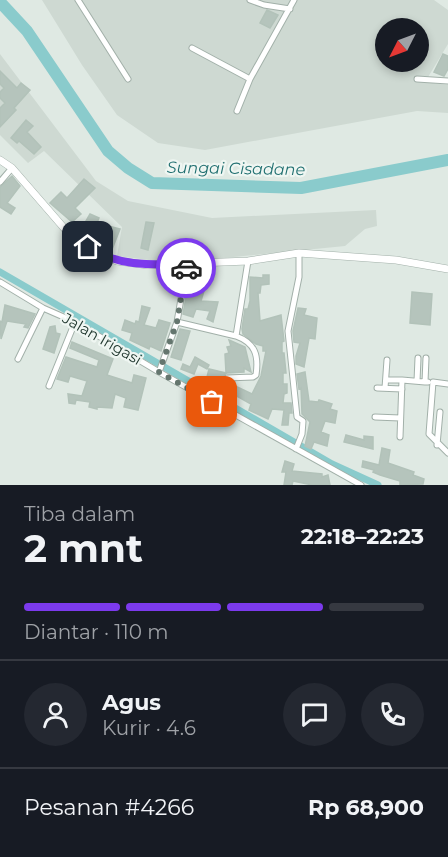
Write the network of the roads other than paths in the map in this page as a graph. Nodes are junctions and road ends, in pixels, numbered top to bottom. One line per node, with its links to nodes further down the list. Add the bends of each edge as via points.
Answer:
1 (78, 0): 6 (street)
2 (250, 0): 4 (street)
3 (294, 0): 4 (street)
4 (290, 9): 7 (street)
5 (192, 48): 7 (street)
6 (128, 79)
7 (250, 79): 10 (street)
8 (417, 79): 9 (street)
9 (448, 81)
10 (237, 111)
11 (0, 160): 12 (street)
12 (12, 168): 13 (street); 16 (street, via 64,228 96,252 132,264)
13 (0, 182)
14 (299, 253): 15 (street); 17 (street, via 396,260); 45 (street, via 299,277 288,331 297,417 303,421)
15 (248, 261): 16 (street); 22 (street)
16 (187, 264): 21 (street)
17 (448, 269)
18 (0, 282): 19 (street, Jalan Irigasi)
19 (43, 308): 20 (street, Jalan Irigasi); 25 (street)
20 (75, 322): 27 (street, Jalan Irigasi); 34 (street)
21 (177, 322): 22 (street); 27 (street)
22 (236, 336): 38 (street, via 248,340 257,354 256,375 227,378)
23 (418, 358): 30 (street)
24 (426, 358): 31 (street)
25 (18, 359)
26 (387, 360): 28 (street)
27 (160, 369): 38 (street, Jalan Irigasi)
28 (386, 380): 29 (street); 36 (street)
29 (402, 380): 30 (street); 37 (street)
30 (417, 381): 31 (street)
31 (425, 382): 32 (street)
32 (433, 382): 33 (street); 39 (street)
33 (448, 384)
34 (49, 386)
35 (377, 387): 36 (street)
36 (386, 388): 37 (street)
37 (402, 389): 43 (street)
38 (214, 398): 45 (street, Jalan Irigasi)
39 (431, 412): 40 (street); 46 (street, via 429,435)
40 (440, 412): 41 (street); 46 (street)
41 (448, 412)
42 (375, 417): 43 (street)
43 (400, 418): 44 (street)
44 (400, 437)
45 (297, 445): 48 (street, Jalan Irigasi)
46 (437, 445): 47 (street)
47 (448, 453)
48 (361, 485)

